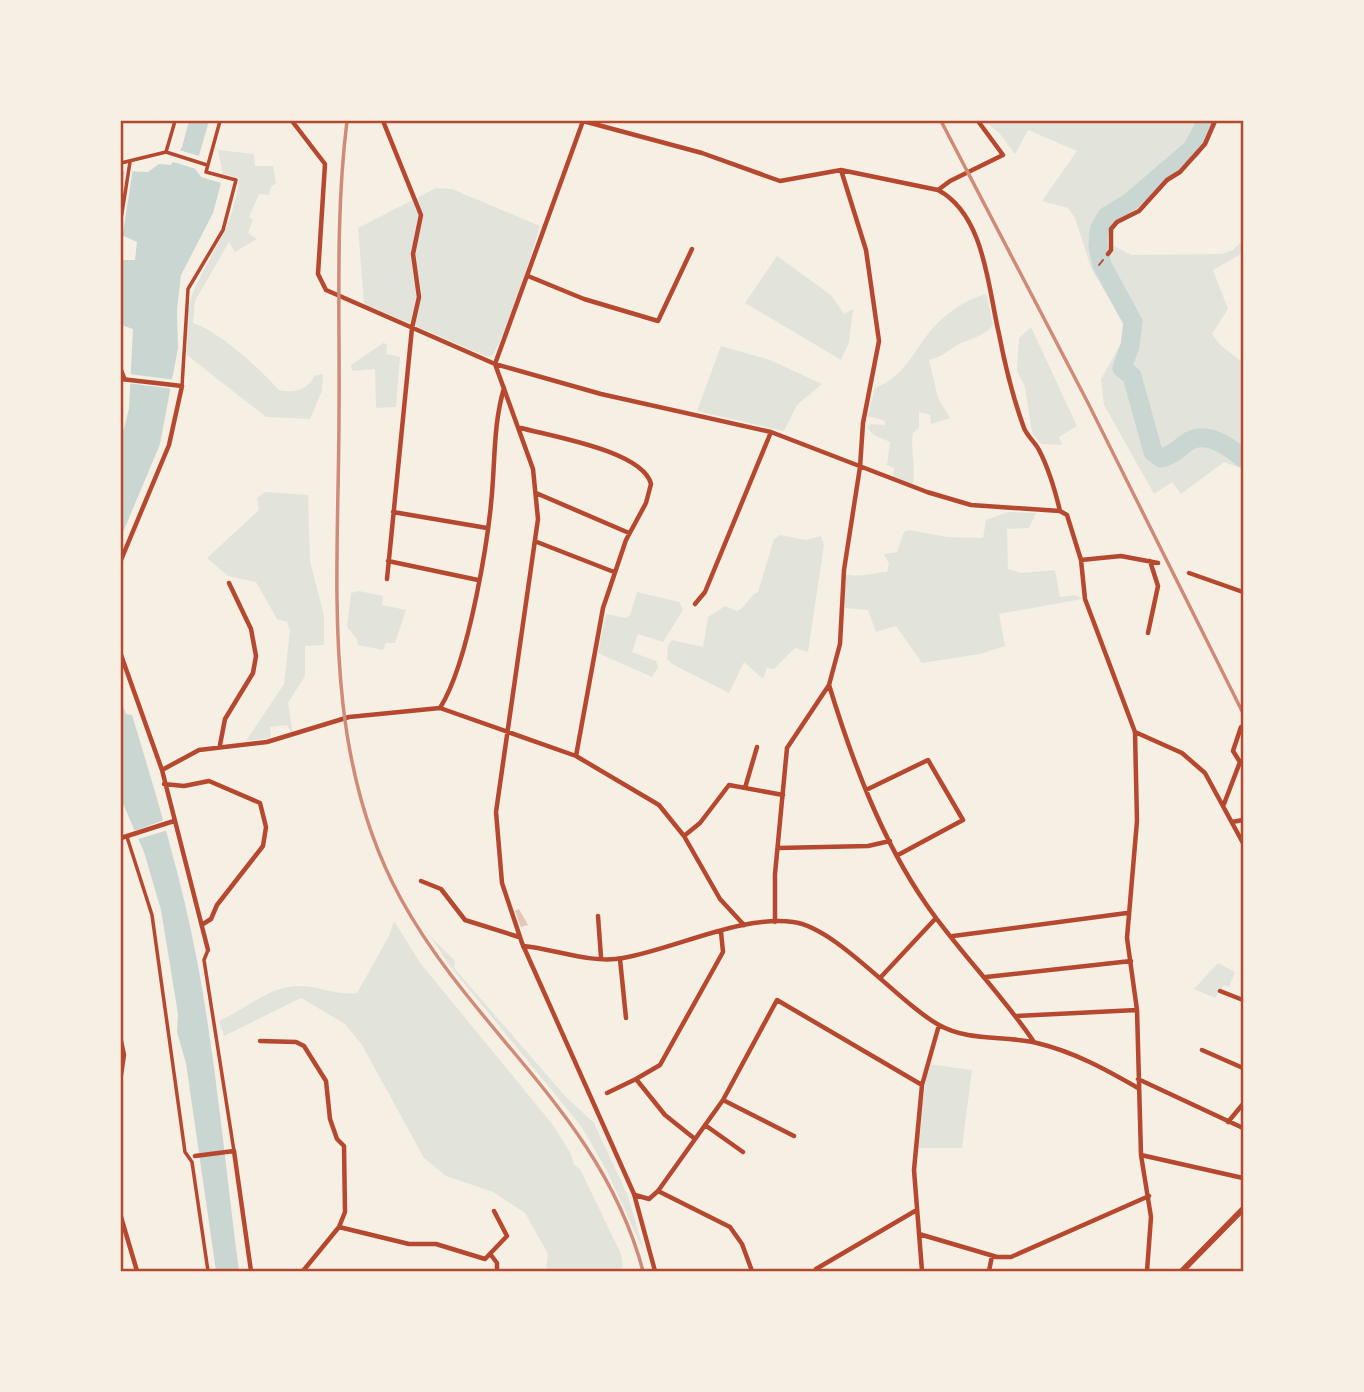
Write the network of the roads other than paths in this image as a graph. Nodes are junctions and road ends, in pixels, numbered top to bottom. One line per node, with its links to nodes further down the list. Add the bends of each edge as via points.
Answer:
1 (175, 121): 7 (street)
2 (220, 121): 10 (street)
3 (292, 121): 17 (street, via 326,164 318,274 326,290)
4 (383, 121): 17 (street, via 421,215 413,254 419,297)
5 (978, 121): 12 (street, via 1003,155)
6 (1215, 121): 15 (street, via 1205,144 1180,172 1139,211 1111,229)
7 (167, 153): 9 (street); 10 (street)
8 (121, 163): 9 (street)
9 (130, 165): 13 (street)
10 (205, 165): 21 (street, via 206,172 236,180 223,230 188,289)
11 (841, 170): 12 (street); 16 (street, via 780,181 702,153 583,121); 25 (street, via 866,250 879,341 863,423)
12 (938, 190): 27 (street, via 951,197 984,257 998,333 1025,431 1040,453)
13 (121, 219)
14 (692, 249): 16 (street, via 657,321)
15 (1107, 255)
16 (528, 276): 18 (street)
17 (412, 328): 18 (street); 28 (street)
18 (495, 364): 22 (street); 24 (street, via 601,394)
19 (121, 369): 20 (street)
20 (125, 379): 21 (street)
21 (180, 385): 32 (street, via 169,444)
22 (504, 387): 23 (street); 29 (street, via 495,425)
23 (520, 428): 26 (street); 30 (street, via 609,452 645,472 651,484)
24 (771, 432): 25 (street); 43 (street, via 705,592)
25 (860, 467): 27 (street, via 971,505); 46 (street, via 844,570 840,644)
26 (536, 493): 30 (street); 31 (street)
27 (1060, 511): 33 (street, via 1067,514)
28 (393, 512): 29 (street); 34 (street)
29 (487, 528): 40 (street)
30 (629, 533): 37 (street)
31 (537, 542): 37 (street); 50 (street)
32 (121, 559)
33 (1081, 560): 35 (street, via 1121,556); 49 (street, via 1085,599)
34 (388, 561): 39 (street); 40 (street)
35 (1150, 561): 36 (street); 44 (street, via 1158,586)
36 (1158, 563)
37 (614, 572): 53 (street, via 589,672)
38 (1189, 573): 42 (street)
39 (387, 579)
40 (478, 579): 47 (street, via 466,638)
41 (229, 583): 51 (street, via 251,629 256,656 253,673 225,719)
42 (1243, 592)
43 (695, 604)
44 (1148, 633)
45 (121, 655): 54 (street)
46 (829, 685): 57 (street); 58 (street, via 787,748)
47 (440, 708): 50 (street); 51 (street, via 349,717 267,742)
48 (1241, 727): 59 (street, via 1233,751 1240,762)
49 (1135, 732): 59 (street, via 1194,761); 70 (street, via 1137,821)
50 (507, 733): 53 (street); 78 (street, via 496,812 497,851)
51 (220, 746): 54 (street, via 199,750)
52 (757, 747): 56 (street)
53 (576, 756): 63 (street, via 659,805)
54 (162, 770): 55 (street)
55 (164, 784): 61 (street); 74 (street, via 209,781 260,803 266,827 263,846)
56 (745, 788): 58 (street); 63 (street, via 729,785)
57 (866, 790): 65 (street); 68 (street, via 928,760 963,820)
58 (783, 795): 67 (street)
59 (1224, 804): 62 (street)
60 (1243, 820): 62 (street)
61 (171, 822): 64 (street); 74 (street)
62 (1232, 822): 66 (street)
63 (684, 836): 75 (street, via 720,899)
64 (127, 837): 129 (street, via 152,915 185,1152 192,1162)
65 (890, 841): 67 (street, via 868,846); 68 (street)
66 (1243, 842)
67 (778, 848): 73 (street)
68 (898, 855): 72 (street)
69 (421, 881): 78 (street, via 441,888 465,920)
70 (1127, 913): 77 (street); 83 (street)
71 (598, 916): 81 (street)
72 (936, 918): 77 (street); 85 (street)
73 (775, 922): 75 (street); 85 (street, via 792,921 814,929)
74 (203, 924): 80 (street)
75 (744, 925): 76 (street)
76 (722, 932): 82 (street); 98 (street, via 723,953 660,1065)
77 (952, 936): 84 (street)
78 (520, 937): 79 (street)
79 (523, 946): 81 (street); 116 (street)
80 (208, 950): 110 (street, via 204,960)
81 (601, 957): 82 (street)
82 (620, 959): 90 (street)
83 (1131, 961): 84 (street); 88 (street)
84 (986, 977): 89 (street)
85 (880, 978): 91 (street)
86 (1220, 991): 87 (street)
87 (1243, 1000)
88 (1137, 1010): 89 (street); 99 (street)
89 (1016, 1016): 94 (street)
90 (626, 1018)
91 (939, 1026): 94 (street, via 963,1035); 100 (street)
92 (121, 1041): 97 (street)
93 (260, 1041): 122 (street, via 304,1046 326,1081 330,1119 344,1146 345,1212)
94 (1034, 1042): 101 (street, via 1092,1062)
95 (1202, 1050): 96 (street)
96 (1243, 1068)
97 (121, 1076)
98 (636, 1079): 102 (street); 109 (street, via 665,1115)
99 (1138, 1079): 101 (street); 105 (street)
100 (922, 1085): 103 (street, via 777,1000); 120 (street)
101 (1139, 1088): 112 (street)
102 (607, 1093)
103 (723, 1100): 106 (street); 108 (street)
104 (1243, 1104): 105 (street)
105 (1228, 1122): 107 (street)
106 (705, 1125): 109 (street); 111 (street)
107 (1243, 1128)
108 (794, 1136)
109 (695, 1139): 115 (street)
110 (231, 1151): 113 (street); 130 (street)
111 (743, 1152)
112 (1141, 1155): 114 (street); 117 (street)
113 (195, 1156)
114 (1243, 1178)
115 (658, 1191): 116 (street, via 649,1199); 134 (street, via 730,1227)
116 (634, 1194): 133 (street)
117 (1149, 1196): 125 (street, via 1012,1257); 136 (street)
118 (1243, 1209): 137 (street)
119 (494, 1210): 124 (street, via 507,1236)
120 (915, 1211): 123 (street); 126 (street)
121 (121, 1217): 128 (street)
122 (339, 1227): 124 (street, via 409,1244 436,1244 472,1257); 131 (street)
123 (919, 1234): 125 (street); 127 (street)
124 (491, 1255): 132 (street)
125 (992, 1256): 135 (street)
126 (816, 1269)
127 (920, 1270)
128 (137, 1271)
129 (208, 1271)
130 (251, 1271)
131 (303, 1271)
132 (497, 1271)
133 (655, 1271)
134 (752, 1271)
135 (989, 1271)
136 (1147, 1271)
137 (1182, 1271)

